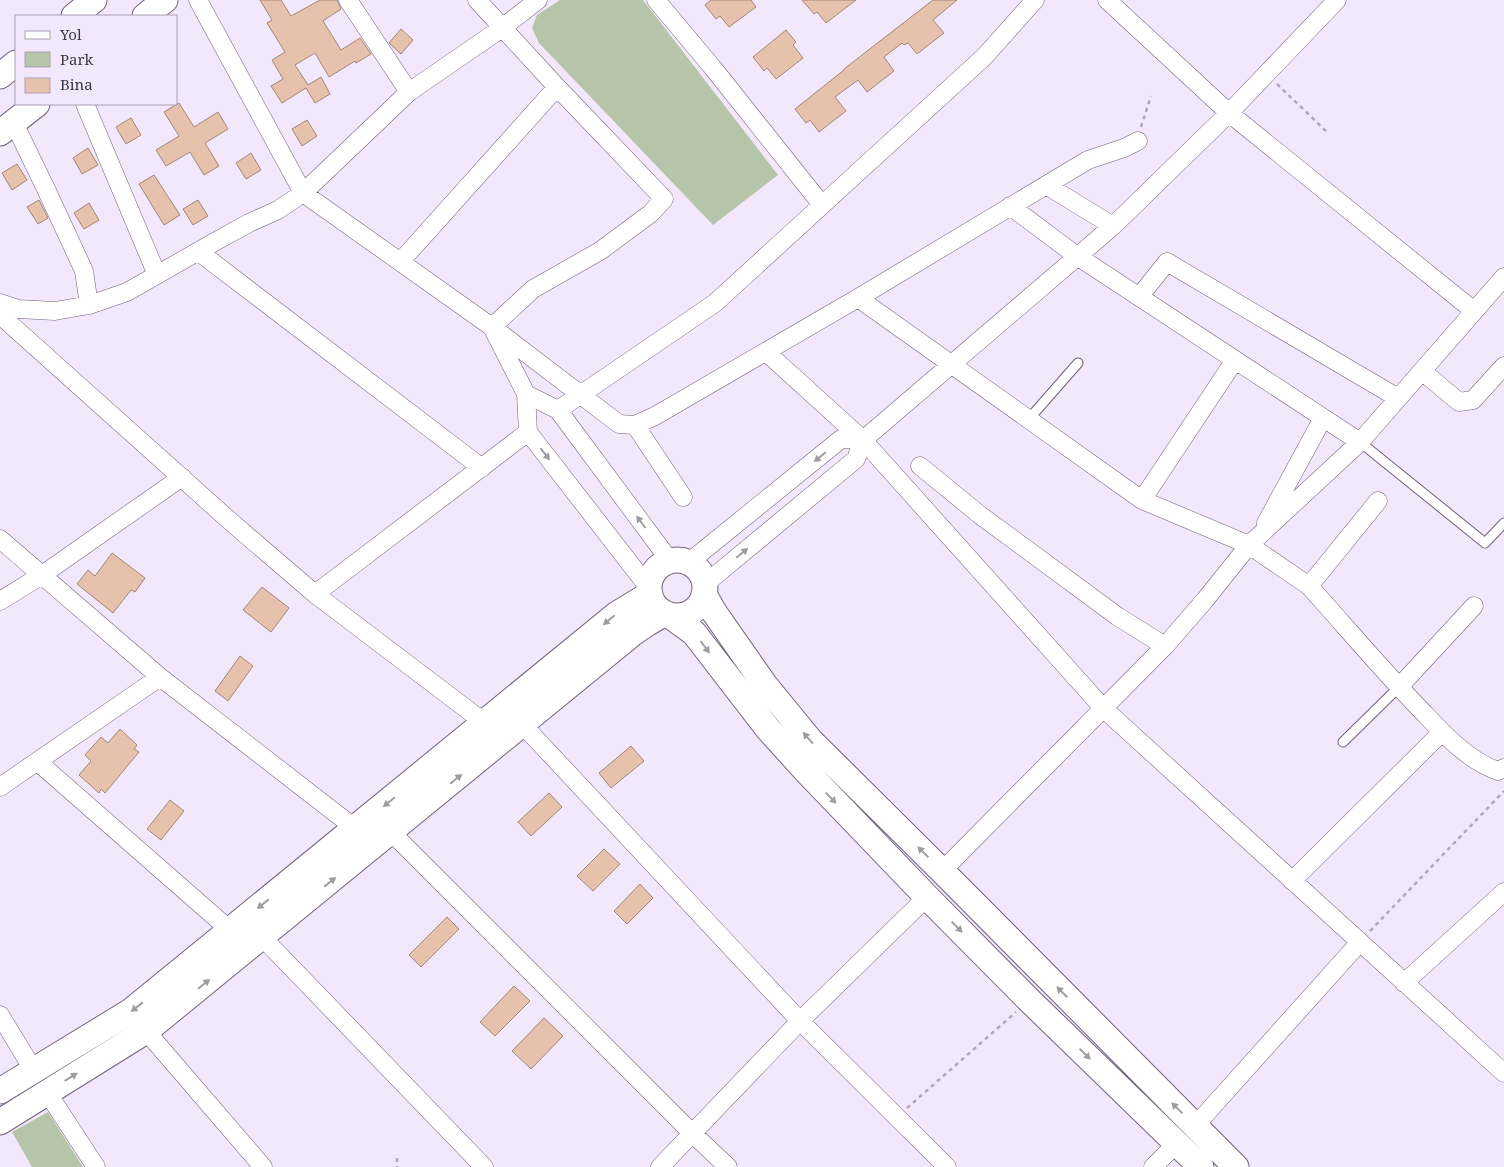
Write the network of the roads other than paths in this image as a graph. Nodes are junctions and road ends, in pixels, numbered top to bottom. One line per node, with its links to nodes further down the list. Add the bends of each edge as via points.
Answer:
1 (94, 0): 11 (street)
2 (165, 0): 12 (street)
3 (198, 0): 24 (street)
4 (348, 0): 17 (street)
5 (477, 0): 13 (street)
6 (538, 0): 13 (street)
7 (656, 0): 25 (street)
8 (1035, 0): 25 (street, via 984,57)
9 (1107, 0): 20 (street)
10 (1337, 0): 20 (street)
11 (75, 15)
12 (146, 15)
13 (502, 28): 16 (street); 17 (street)
14 (15, 64): 15 (street)
15 (0, 76)
16 (557, 87): 30 (street); 39 (street, via 664,199 650,214 600,251 533,289)
17 (409, 92): 24 (street)
18 (36, 105): 21 (street)
19 (85, 105): 31 (street)
20 (1229, 113): 27 (street); 37 (street)
21 (7, 128): 36 (street, via 46,189 84,271)
22 (1138, 141): 23 (street, via 1088,160)
23 (1046, 185): 26 (street); 27 (street)
24 (303, 193): 28 (street); 30 (street)
25 (822, 205): 47 (street, via 715,303)
26 (1010, 206): 29 (street); 34 (street)
27 (1112, 226): 29 (street)
28 (199, 252): 31 (street); 57 (street)
29 (1077, 256): 33 (street); 43 (street)
30 (401, 262): 39 (street)
31 (157, 275): 36 (street, via 127,292)
32 (1504, 277): 37 (street)
33 (1139, 296): 41 (street); 48 (street, via 1167,262)
34 (858, 298): 40 (street); 43 (street)
35 (0, 303): 36 (street, via 18,309 55,311)
36 (90, 305)
37 (1474, 312): 45 (street)
38 (0, 315): 58 (street)
39 (492, 327): 46 (street); 47 (street)
40 (766, 352): 52 (street); 54 (street)
41 (1235, 360): 50 (street); 60 (street)
42 (1078, 363): 51 (lane)
43 (951, 364): 51 (street); 54 (street)
44 (1504, 366): 45 (street, via 1473,400 1459,402)
45 (1422, 371): 48 (street)
46 (526, 394): 49 (street); 53 (street)
47 (581, 394): 49 (street); 52 (street, via 619,424)
48 (1398, 398): 55 (street)
49 (558, 410): 65 (street, one-way to 49)
50 (1324, 418): 55 (street); 64 (street)
51 (1028, 420): 60 (street)
52 (635, 425): 59 (street)
53 (528, 432): 57 (street); 69 (street, one-way to 69)
54 (863, 440): 65 (street, one-way to 65, via 842,439); 68 (street, one-way to 54, via 856,459); 77 (street)
55 (1360, 442): 62 (lane, via 1485,543); 64 (street)
56 (920, 466): 74 (street, via 980,515 1117,616)
57 (482, 468): 70 (street)
58 (182, 477): 66 (street); 70 (street)
59 (682, 496)
60 (1142, 500): 64 (street)
61 (1378, 501): 67 (street)
62 (1504, 523)
63 (0, 539): 66 (street)
64 (1254, 541): 67 (street); 74 (street)
65 (679, 562): 68 (street, via 696,568 702,575); 69 (street, via 662,564 655,570)
66 (42, 574): 71 (street); 75 (street)
67 (1309, 586): 76 (street)
68 (704, 589): 73 (street, via 701,602 695,609 678,616); 87 (street, one-way to 68, via 810,740 765,685 714,612)
69 (649, 591): 73 (street, via 654,605); 78 (street, one-way to 78)
70 (315, 594): 78 (street)
71 (0, 601)
72 (1474, 606): 76 (street)
73 (667, 614): 79 (street, via 632,634); 90 (street, one-way to 90, via 694,633 768,729)
74 (1165, 646): 77 (street)
75 (160, 677): 82 (street); 85 (street)
76 (1399, 687): 80 (street); 81 (lane)
77 (1104, 708): 87 (street); 88 (street)
78 (485, 723): 85 (street, one-way to 85)
79 (522, 724): 86 (street, one-way to 79); 96 (street)
80 (1442, 732): 83 (street, via 1485,766); 88 (street)
81 (1343, 742)
82 (38, 762): 84 (street); 91 (street)
83 (1502, 772)
84 (0, 787)
85 (356, 829): 91 (street, one-way to 91)
86 (391, 832): 92 (street, one-way to 86); 104 (street)
87 (942, 871): 103 (street, one-way to 87)
88 (1292, 881): 93 (street)
89 (1504, 892): 94 (street)
90 (927, 897): 96 (street); 105 (street, one-way to 105)
91 (231, 931): 98 (street, one-way to 98, via 132,1011)
92 (262, 937): 97 (street, one-way to 92); 108 (street)
93 (1360, 942): 94 (street); 103 (street)
94 (1404, 983): 99 (street)
95 (0, 1015): 98 (street)
96 (800, 1022): 104 (street); 111 (street)
97 (146, 1031): 101 (street, one-way to 97); 107 (street)
98 (34, 1071): 100 (street)
99 (1504, 1073)
100 (0, 1091)
101 (47, 1092): 102 (street); 106 (street)
102 (0, 1122)
103 (1195, 1126): 114 (street)
104 (693, 1134): 109 (street); 110 (street)
105 (1177, 1143): 112 (street); 113 (street)
106 (96, 1167)
107 (263, 1167)
108 (484, 1167)
109 (660, 1167)
110 (728, 1167)
111 (947, 1167)
112 (1153, 1167)
113 (1201, 1167)
114 (1236, 1167)

